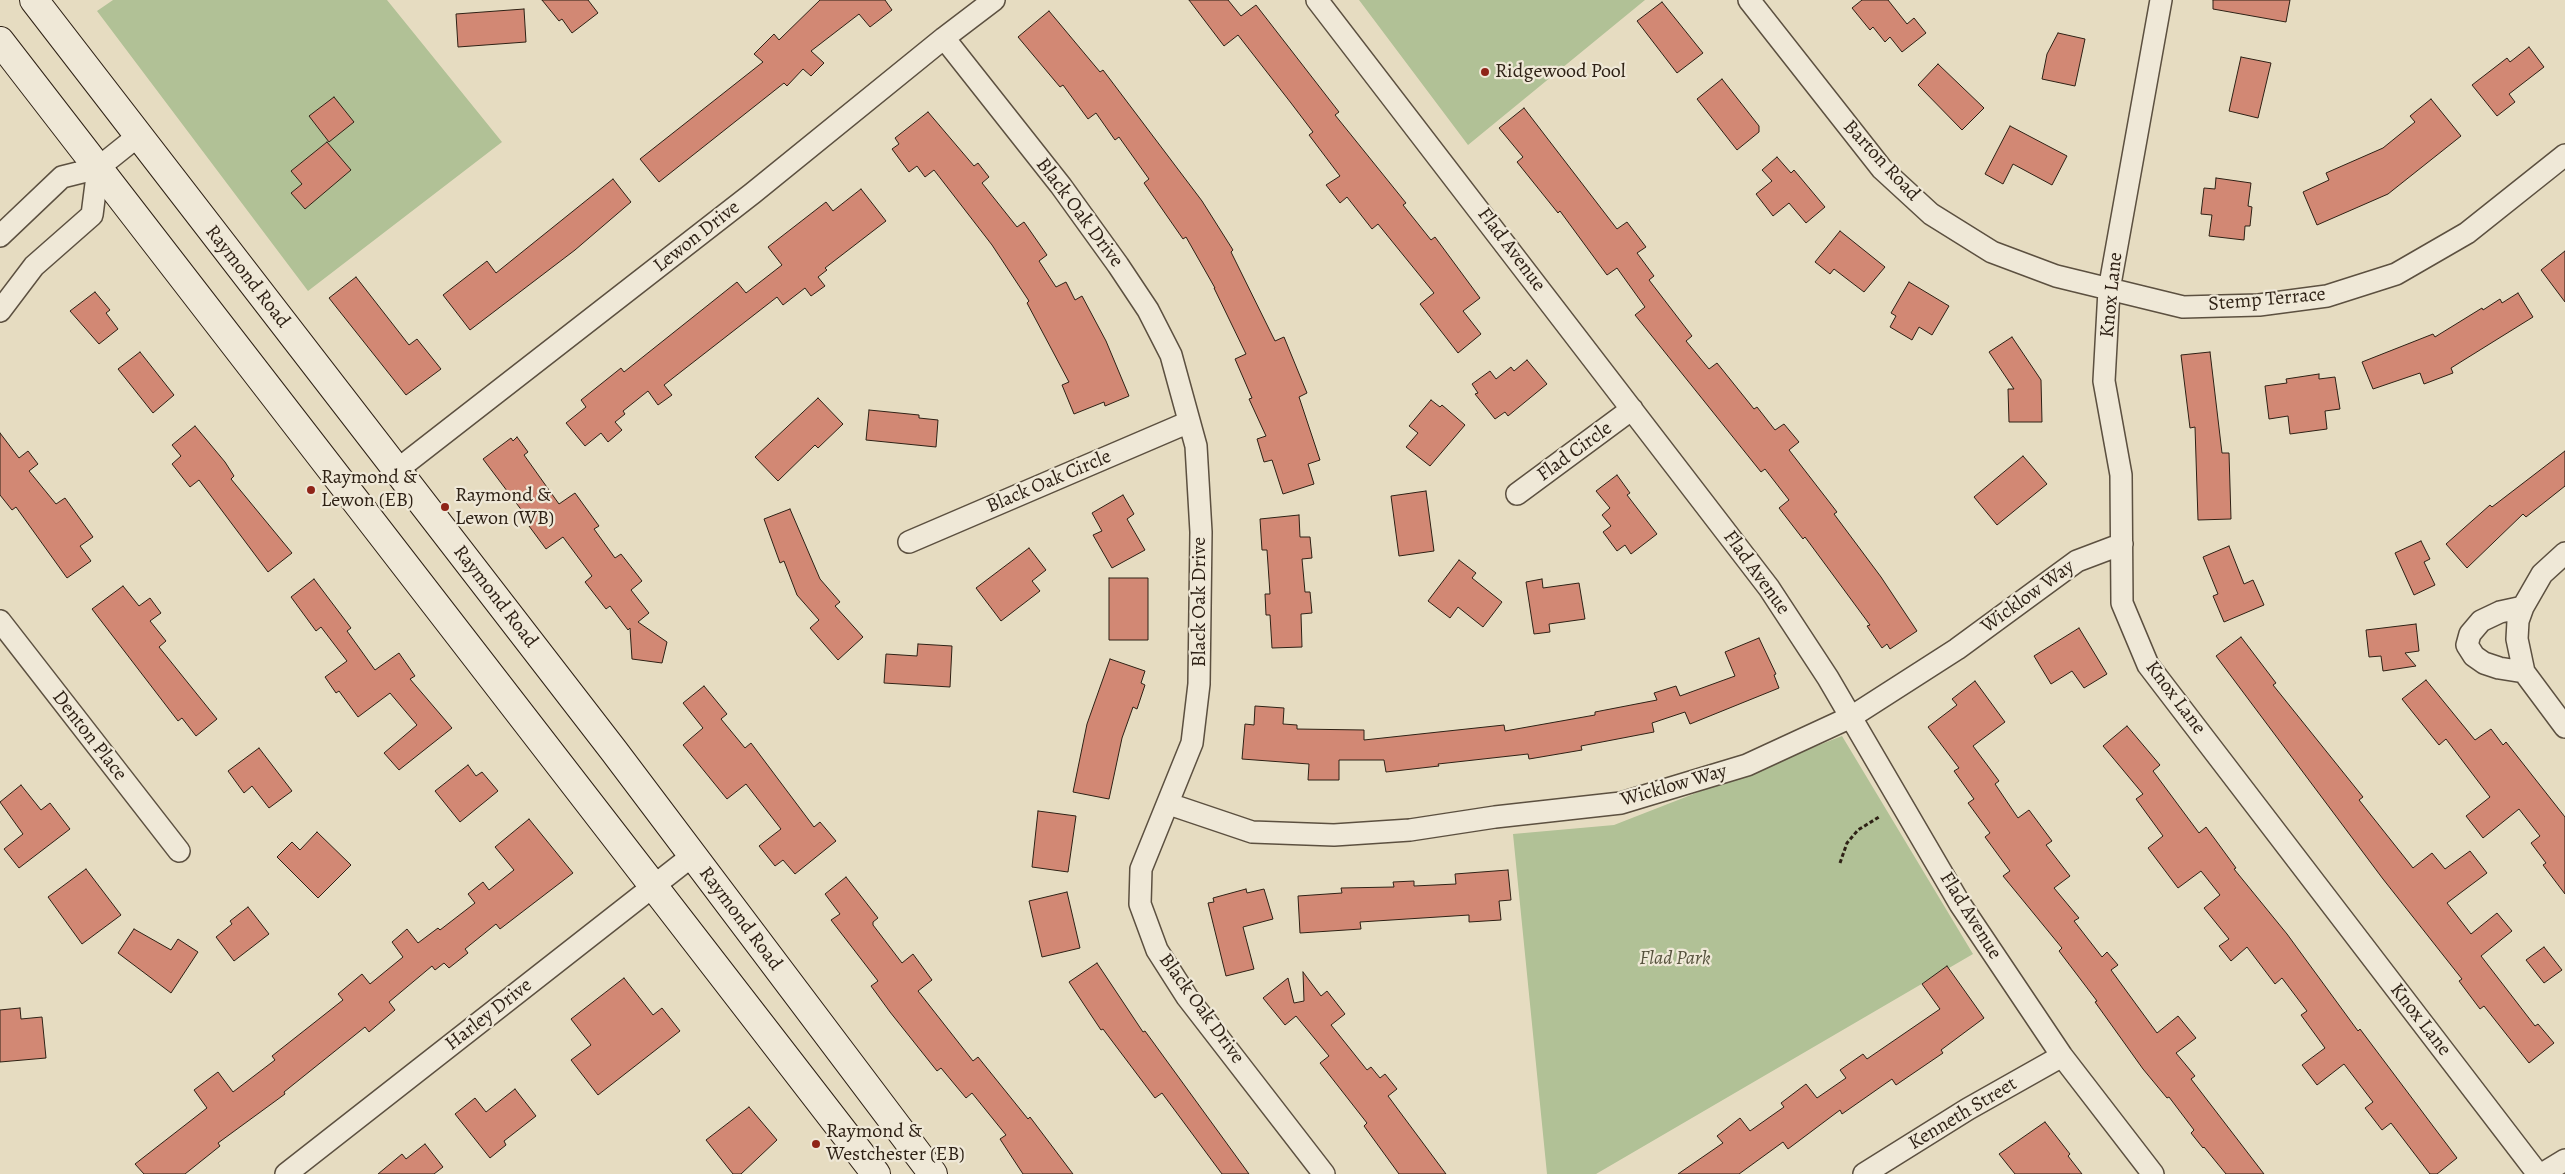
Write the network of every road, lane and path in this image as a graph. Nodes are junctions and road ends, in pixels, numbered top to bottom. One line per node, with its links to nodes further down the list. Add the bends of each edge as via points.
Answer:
1 (34, 0): 8 (main road, Raymond Road)
2 (994, 0): 6 (street, Lewon Drive)
3 (1317, 0): 14 (street, Flad Avenue)
4 (1749, 0): 12 (street, Barton Road, via 1882,169 1931,214 1992,252 2056,276)
5 (2161, 0): 12 (street, Knox Lane)
6 (944, 38): 15 (street, Black Oak Drive, via 1061,186 1148,310 1171,355); 16 (street, Lewon Drive, via 753,193)
7 (0, 42): 10 (main road)
8 (138, 136): 10 (street); 16 (main road, Raymond Road)
9 (2565, 155): 12 (street, Stemp Terrace, via 2467,233 2396,274 2327,296 2258,305 2183,307)
10 (98, 168): 11 (street, via 62,177); 13 (street, via 92,215 34,266); 31 (main road)
11 (0, 236)
12 (2109, 290): 19 (street, Knox Lane, via 2104,381 2121,475)
13 (0, 311)
14 (1632, 409): 17 (street, Flad Circle); 24 (street, Flad Avenue, via 1769,588)
15 (1189, 422): 18 (street, Black Oak Circle); 26 (street, Black Oak Drive, via 1196,446 1201,532 1200,684 1192,743)
16 (397, 470): 29 (main road, Raymond Road)
17 (1517, 494)
18 (909, 542)
19 (2122, 544): 24 (street, Wicklow Way, via 2077,561 1957,649); 40 (street, Knox Lane, via 2122,603 2148,665)
20 (2565, 553): 21 (street, via 2542,574)
21 (2523, 607): 23 (street, via 2517,639); 23 (street, via 2500,612 2481,621 2470,634 2467,645 2474,656 2484,662)
22 (0, 621): 28 (street, Denton Place)
23 (2524, 672): 25 (street)
24 (1851, 717): 26 (street, Wicklow Way, via 1747,765 1622,803 1410,830 1334,835 1252,832); 32 (street, Flad Avenue, via 1960,904)
25 (2565, 727)
26 (1169, 804): 37 (street, Black Oak Drive, via 1141,869 1140,904 1157,950 1187,997)
27 (1878, 817): 30 (path, via 1858,830 1847,843)
28 (179, 851)
29 (692, 856): 31 (street, Harley Drive); 36 (main road, Raymond Road)
30 (1840, 863)
31 (654, 886): 34 (street, Harley Drive); 35 (main road)
32 (2062, 1056): 38 (street, Kenneth Street, via 1968,1109); 39 (street, Flad Avenue)
33 (2565, 1160): 41 (street)
34 (286, 1174)
35 (876, 1174)
36 (933, 1174)
37 (1324, 1174)
38 (1864, 1174)
39 (2153, 1174)
40 (2538, 1174)
41 (2542, 1174)

